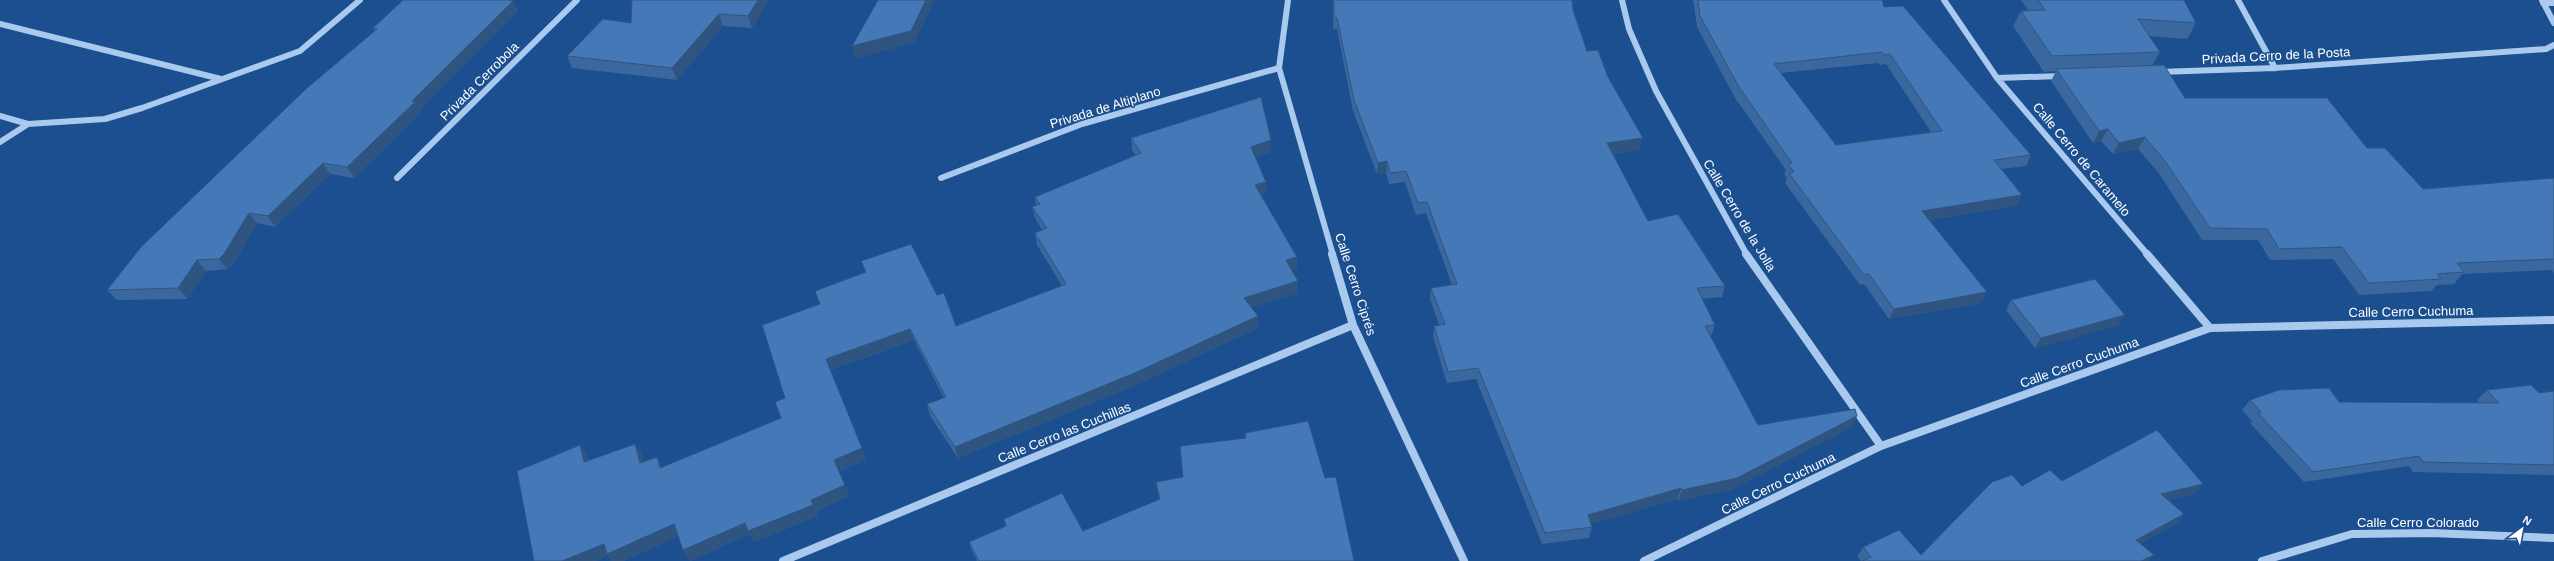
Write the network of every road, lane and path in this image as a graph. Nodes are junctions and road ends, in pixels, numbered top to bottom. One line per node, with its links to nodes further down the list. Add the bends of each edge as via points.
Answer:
1 (360, 0): 17 (street, via 300,51)
2 (577, 0): 21 (street, Privada Cerrobola)
3 (1288, 0): 12 (street, Calle Cerro Ciprés)
4 (1622, 0): 26 (street, Calle Cerro de la Jolla, via 1629,29 1656,91 1746,253)
5 (1944, 0): 16 (street, Calle Cerro de Caramelo)
6 (2238, 0): 13 (street)
7 (2542, 1): 8 (street); 9 (street)
8 (2554, 3)
9 (2554, 23)
10 (0, 24): 17 (street)
11 (2554, 46): 13 (street, Privada Cerro de la Posta)
12 (1279, 68): 22 (street, Privada de Altiplano, via 1082,124); 24 (street, Calle Cerro Ciprés)
13 (2275, 68): 14 (street, Privada Cerro de la Posta)
14 (2148, 72)
15 (2069, 76): 16 (street)
16 (1998, 78): 25 (street, Calle Cerro de Caramelo)
17 (221, 80): 19 (street, via 105,119)
18 (0, 116): 19 (street)
19 (28, 124): 20 (street)
20 (0, 142)
21 (397, 178)
22 (941, 178)
23 (2554, 320): 25 (street, Calle Cerro Cuchuma)
24 (1353, 326): 28 (street, Calle Cerro las Cuchillas); 29 (street, Calle Cerro Ciprés)
25 (2210, 328): 26 (street, Calle Cerro Cuchuma)
26 (1881, 446): 30 (street, Calle Cerro Cuchuma)
27 (2554, 538): 31 (street, Calle Cerro Colorado, via 2432,533 2352,534)
28 (783, 561)
29 (1464, 561)
30 (1644, 561)
31 (2262, 561)

